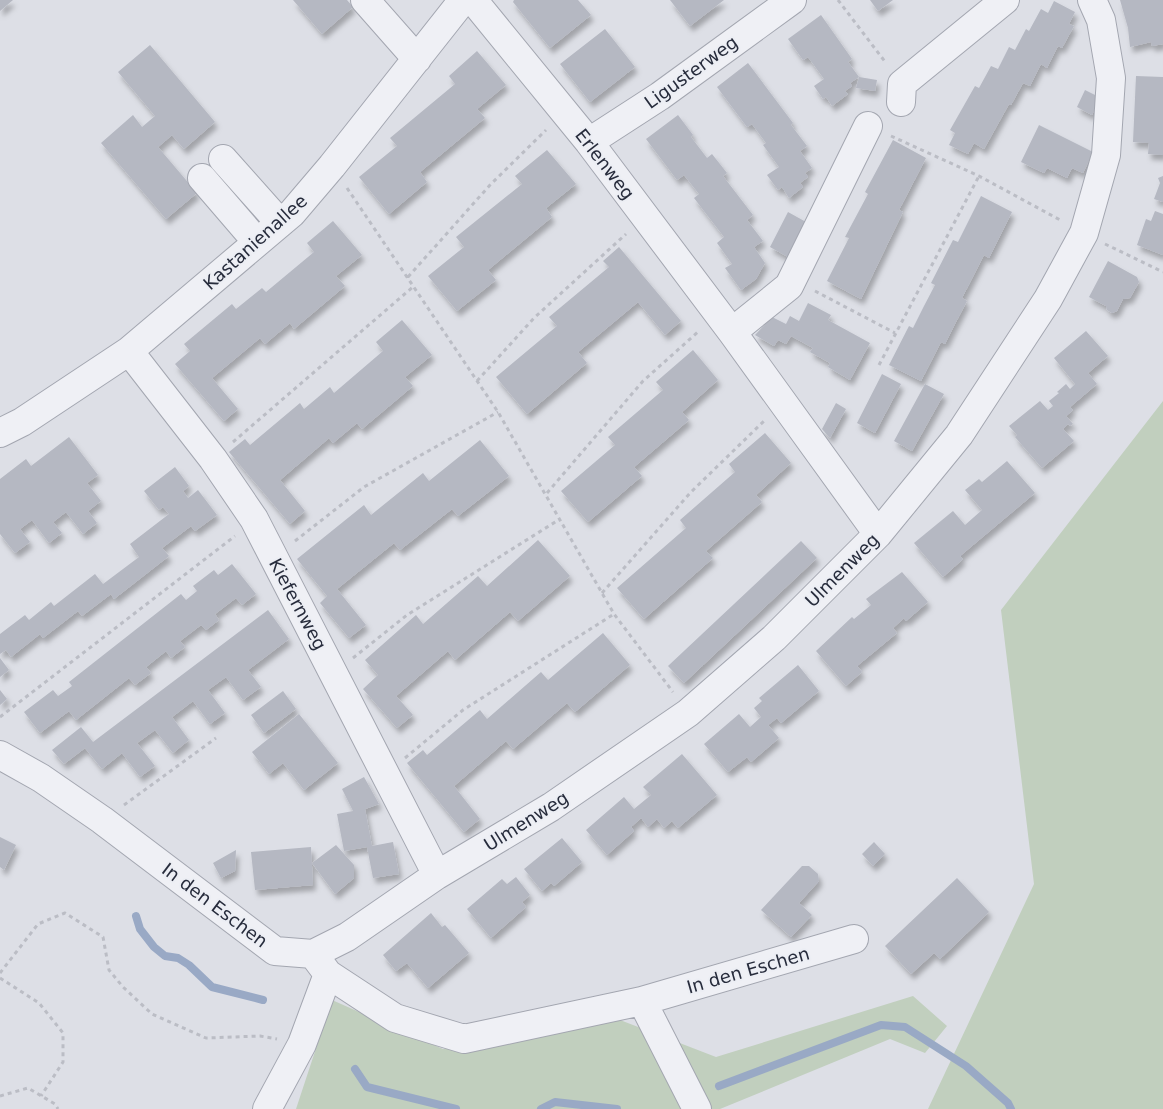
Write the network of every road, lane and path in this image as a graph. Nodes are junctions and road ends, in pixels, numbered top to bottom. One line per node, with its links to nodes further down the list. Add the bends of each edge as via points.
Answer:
1 (364, 0): 8 (street)
2 (463, 0): 8 (street, Kastanienallee)
3 (473, 0): 10 (street, Erlenweg)
4 (792, 0): 12 (street, Ligusterweg, via 660,96)
5 (838, 0): 9 (path)
6 (1005, 0): 9 (street)
7 (1092, 0): 19 (street, Ulmenweg, via 1101,20 1111,78 1106,155)
8 (417, 59): 14 (street, Kastanienallee)
9 (902, 93)
10 (564, 112): 12 (street, Erlenweg); 22 (path, via 490,185)
11 (868, 126): 15 (path); 23 (street)
12 (589, 142): 17 (street, Erlenweg)
13 (224, 159): 18 (street)
14 (332, 166): 18 (street, Kastanienallee); 22 (path)
15 (979, 176): 19 (path); 26 (path)
16 (202, 178): 20 (street)
17 (646, 217): 25 (street, Erlenweg); 29 (path, via 534,318)
18 (280, 223): 20 (street, Kastanienallee)
19 (1084, 233): 21 (path); 37 (street, Ulmenweg, via 1048,299 959,435)
20 (257, 242): 27 (street, Kastanienallee)
21 (1163, 272)
22 (408, 277): 24 (path)
23 (793, 279): 25 (street, via 789,286); 26 (path)
24 (414, 286): 29 (path); 33 (path)
25 (725, 323): 30 (street, Erlenweg); 34 (path, via 643,381)
26 (895, 333): 28 (path)
27 (129, 351): 32 (street, Kastanienallee, via 22,422); 33 (street, Kiefernweg)
28 (879, 364)
29 (477, 380): 31 (path)
30 (783, 402): 37 (street, Erlenweg); 39 (path, via 690,494)
31 (498, 412): 34 (path); 38 (path, via 364,487)
32 (0, 433)
33 (213, 459): 35 (street, Kiefernweg)
34 (547, 493): 36 (path)
35 (254, 518): 38 (street, Kiefernweg); 43 (path, via 235,537)
36 (560, 519): 39 (path); 41 (path, via 407,615)
37 (878, 534): 42 (street, Ulmenweg, via 774,638)
38 (274, 557): 41 (street, Kiefernweg)
39 (602, 593): 40 (path)
40 (614, 614): 42 (path); 46 (path, via 463,710)
41 (335, 672): 46 (street, Kiefernweg)
42 (688, 713): 48 (street, Ulmenweg, via 552,807)
43 (0, 717)
44 (216, 738): 47 (path)
45 (0, 755): 47 (street, In den Eschen, via 41,778)
46 (384, 775): 48 (street, Kiefernweg)
47 (102, 820): 50 (street, In den Eschen, via 276,951)
48 (437, 875): 50 (street, Ulmenweg, via 346,937)
49 (854, 940): 53 (street, In den Eschen)
50 (321, 964): 53 (street, In den Eschen, via 395,1018 464,1039); 54 (street)
51 (0, 973): 54 (path, via 38,924 65,913 103,938 109,970 152,1014 206,1038 260,1036)
52 (0, 978): 56 (path, via 39,1002 63,1034 63,1062)
53 (642, 1001): 59 (street)
54 (302, 1044): 58 (street)
55 (0, 1096): 56 (path, via 28,1088)
56 (41, 1096): 57 (path)
57 (58, 1109)
58 (267, 1109)
59 (697, 1109)

